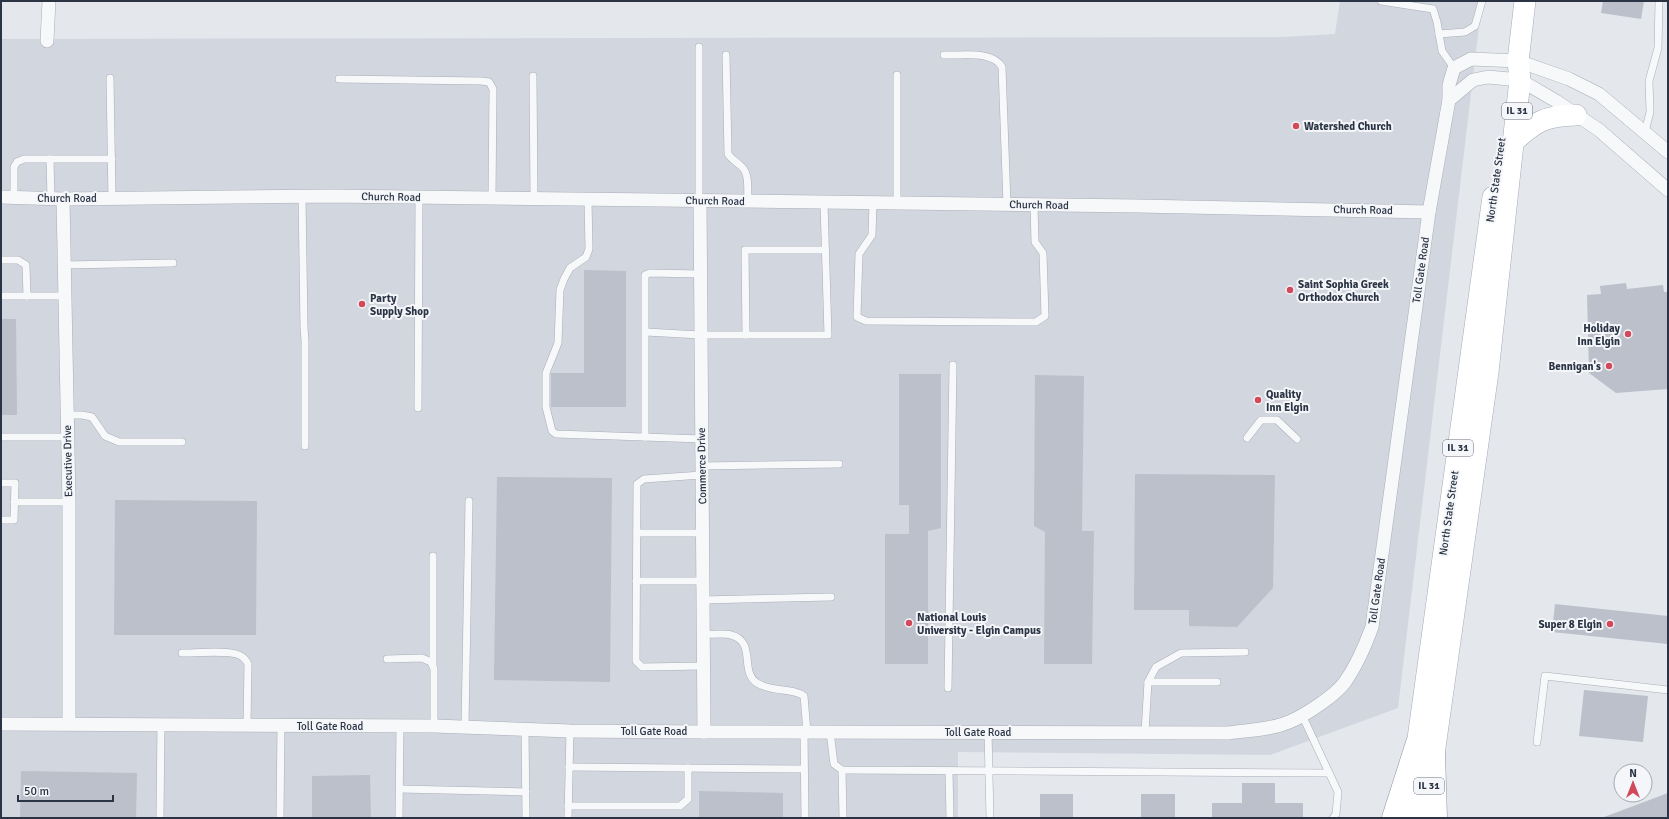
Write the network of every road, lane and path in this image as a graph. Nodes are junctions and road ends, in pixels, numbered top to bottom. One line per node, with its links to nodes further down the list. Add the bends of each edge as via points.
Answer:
1 (48, 1): 9 (street)
2 (1381, 1): 7 (lane)
3 (1435, 1): 7 (lane)
4 (1482, 1): 8 (lane, via 1475,26 1465,32)
5 (1525, 1): 14 (main road, IL 31)
6 (1659, 1): 21 (lane, via 1658,48 1649,81 1650,112)
7 (1433, 9): 8 (lane)
8 (1439, 34): 13 (lane, via 1442,51)
9 (48, 41)
10 (699, 47): 35 (lane)
11 (726, 56): 36 (lane, via 728,154 746,172)
12 (944, 56): 40 (lane, via 991,57 1002,67)
13 (1454, 68): 14 (street, via 1471,59); 19 (street, Toll Gate Road, via 1449,85)
14 (1516, 73): 19 (street, via 1473,80); 20 (street); 21 (street, via 1569,79 1599,94); 22 (main road, North State Street / IL 31); 106 (main road, North State Street / IL 31)
15 (897, 75): 39 (lane)
16 (533, 76): 33 (lane)
17 (110, 78): 25 (lane)
18 (339, 79): 31 (lane, via 489,82 493,89)
19 (1449, 100): 42 (street, Toll Gate Road)
20 (1576, 115): 22 (main road, via 1544,119 1529,127); 26 (street, via 1599,130)
21 (1645, 132): 23 (street)
22 (1514, 142): 106 (main road, North State Street / IL 31, via 1488,372)
23 (1668, 152)
24 (50, 159): 25 (lane); 29 (lane, via 24,159 17,162); 32 (lane)
25 (112, 159): 30 (lane)
26 (1668, 190)
27 (302, 196): 28 (street, Church Road); 30 (street, Church Road); 64 (lane)
28 (419, 197): 31 (street, Church Road); 55 (lane)
29 (7, 198): 32 (street, Church Road)
30 (112, 198): 32 (street, Church Road)
31 (492, 198): 33 (street, Church Road)
32 (57, 199): 46 (street, Executive Drive)
33 (534, 199): 34 (street, Church Road)
34 (588, 200): 35 (street, Church Road); 59 (lane, via 589,249 586,257 570,268 560,290 558,343 546,373 549,426 556,434)
35 (699, 201): 36 (street, Church Road); 47 (street, Commerce Drive)
36 (748, 202): 37 (street, Church Road)
37 (824, 203): 38 (street, Church Road); 43 (lane)
38 (873, 203): 39 (street, Church Road); 41 (lane, via 872,235 859,254 857,317 866,321 1036,322 1045,316 1043,253 1035,242)
39 (897, 203): 40 (street, Church Road)
40 (1007, 204): 41 (street, Church Road)
41 (1034, 205): 42 (street, Church Road)
42 (1429, 212): 89 (street, Toll Gate Road, via 1372,627 1360,657 1345,683 1318,706)
43 (825, 250): 53 (lane, via 745,250); 53 (lane, via 828,335)
44 (1, 260): 49 (lane, via 18,260 26,265)
45 (173, 263): 46 (lane)
46 (65, 265): 50 (street, Executive Drive)
47 (700, 274): 51 (lane, via 650,272 646,275); 52 (street, Commerce Drive)
48 (1, 296): 49 (lane)
49 (27, 296): 50 (lane)
50 (65, 296): 56 (street, Executive Drive)
51 (646, 332): 52 (lane); 59 (lane)
52 (700, 335): 53 (lane); 61 (street, Commerce Drive)
53 (746, 335)
54 (953, 365): 87 (lane)
55 (418, 408)
56 (68, 415): 58 (street, Executive Drive); 63 (lane, via 92,417 105,436 119,442)
57 (1, 437): 58 (lane)
58 (68, 437): 70 (street, Executive Drive)
59 (645, 437): 61 (lane)
60 (1247, 438): 62 (lane, via 1261,420 1277,420)
61 (702, 439): 66 (street, Commerce Drive)
62 (1297, 439)
63 (182, 442)
64 (305, 446)
65 (839, 464): 66 (lane)
66 (702, 471): 72 (lane, via 644,479 637,484); 73 (street, Commerce Drive)
67 (1, 483): 69 (lane, via 14,483)
68 (469, 501): 97 (lane)
69 (14, 502): 70 (lane); 71 (lane, via 14,520)
70 (69, 502): 90 (street, Executive Drive)
71 (1, 520)
72 (637, 533): 73 (lane); 75 (lane)
73 (702, 533): 76 (street, Commerce Drive)
74 (433, 556): 83 (lane)
75 (636, 581): 76 (lane); 84 (lane, via 636,661 642,667)
76 (703, 581): 78 (street, Commerce Drive)
77 (831, 597): 78 (lane)
78 (703, 600): 79 (street, Commerce Drive)
79 (703, 634): 84 (street, Commerce Drive); 101 (lane, via 731,635 740,639 746,646 749,673 756,683 769,688 799,692 804,696)
80 (1245, 652): 85 (lane, via 1181,653 1156,667)
81 (182, 653): 93 (lane, via 229,653 244,658 248,664)
82 (387, 658): 83 (lane, via 422,658)
83 (433, 665): 96 (lane)
84 (704, 666): 100 (street, Commerce Drive)
85 (1148, 682): 86 (lane); 104 (lane)
86 (1217, 682)
87 (948, 688)
88 (1668, 690): 105 (lane, via 1545,676)
89 (1302, 715): 104 (street, Toll Gate Road, via 1288,723 1228,733); 113 (lane)
90 (69, 723): 91 (street, Toll Gate Road); 92 (street, Toll Gate Road)
91 (1, 724)
92 (160, 724): 93 (street, Toll Gate Road); 117 (lane)
93 (247, 725): 94 (street, Toll Gate Road)
94 (281, 726): 95 (street, Toll Gate Road); 118 (lane)
95 (400, 726): 96 (street, Toll Gate Road); 114 (lane)
96 (434, 726): 97 (street, Toll Gate Road)
97 (465, 726): 98 (street, Toll Gate Road)
98 (525, 728): 99 (street, Toll Gate Road); 115 (lane)
99 (570, 731): 100 (street, Toll Gate Road); 107 (lane)
100 (704, 732): 101 (street, Toll Gate Road)
101 (805, 732): 102 (street, Toll Gate Road); 109 (lane)
102 (830, 732): 103 (street, Toll Gate Road); 110 (lane, via 834,764)
103 (988, 732): 104 (street, Toll Gate Road); 112 (lane)
104 (1145, 732)
105 (1537, 742)
106 (1426, 748): 127 (highway); 128 (main road, North State Street / IL 31); 129 (main road, North State Street / IL 31); 130 (highway)
107 (569, 768): 108 (lane); 116 (lane)
108 (688, 768): 109 (lane); 116 (lane, via 688,799 680,806)
109 (804, 768): 122 (lane)
110 (842, 770): 111 (lane); 123 (lane)
111 (949, 771): 112 (lane); 124 (lane)
112 (989, 771): 113 (lane); 125 (lane)
113 (1329, 773): 126 (lane, via 1338,792 1336,814)
114 (400, 789): 115 (lane); 119 (lane)
115 (526, 792): 120 (lane)
116 (568, 806): 121 (lane)
117 (160, 818)
118 (280, 818)
119 (399, 818)
120 (526, 818)
121 (568, 818)
122 (805, 818)
123 (843, 818)
124 (950, 818)
125 (990, 818)
126 (1333, 818)
127 (1393, 818)
128 (1407, 818)
129 (1425, 818)
130 (1436, 818)

